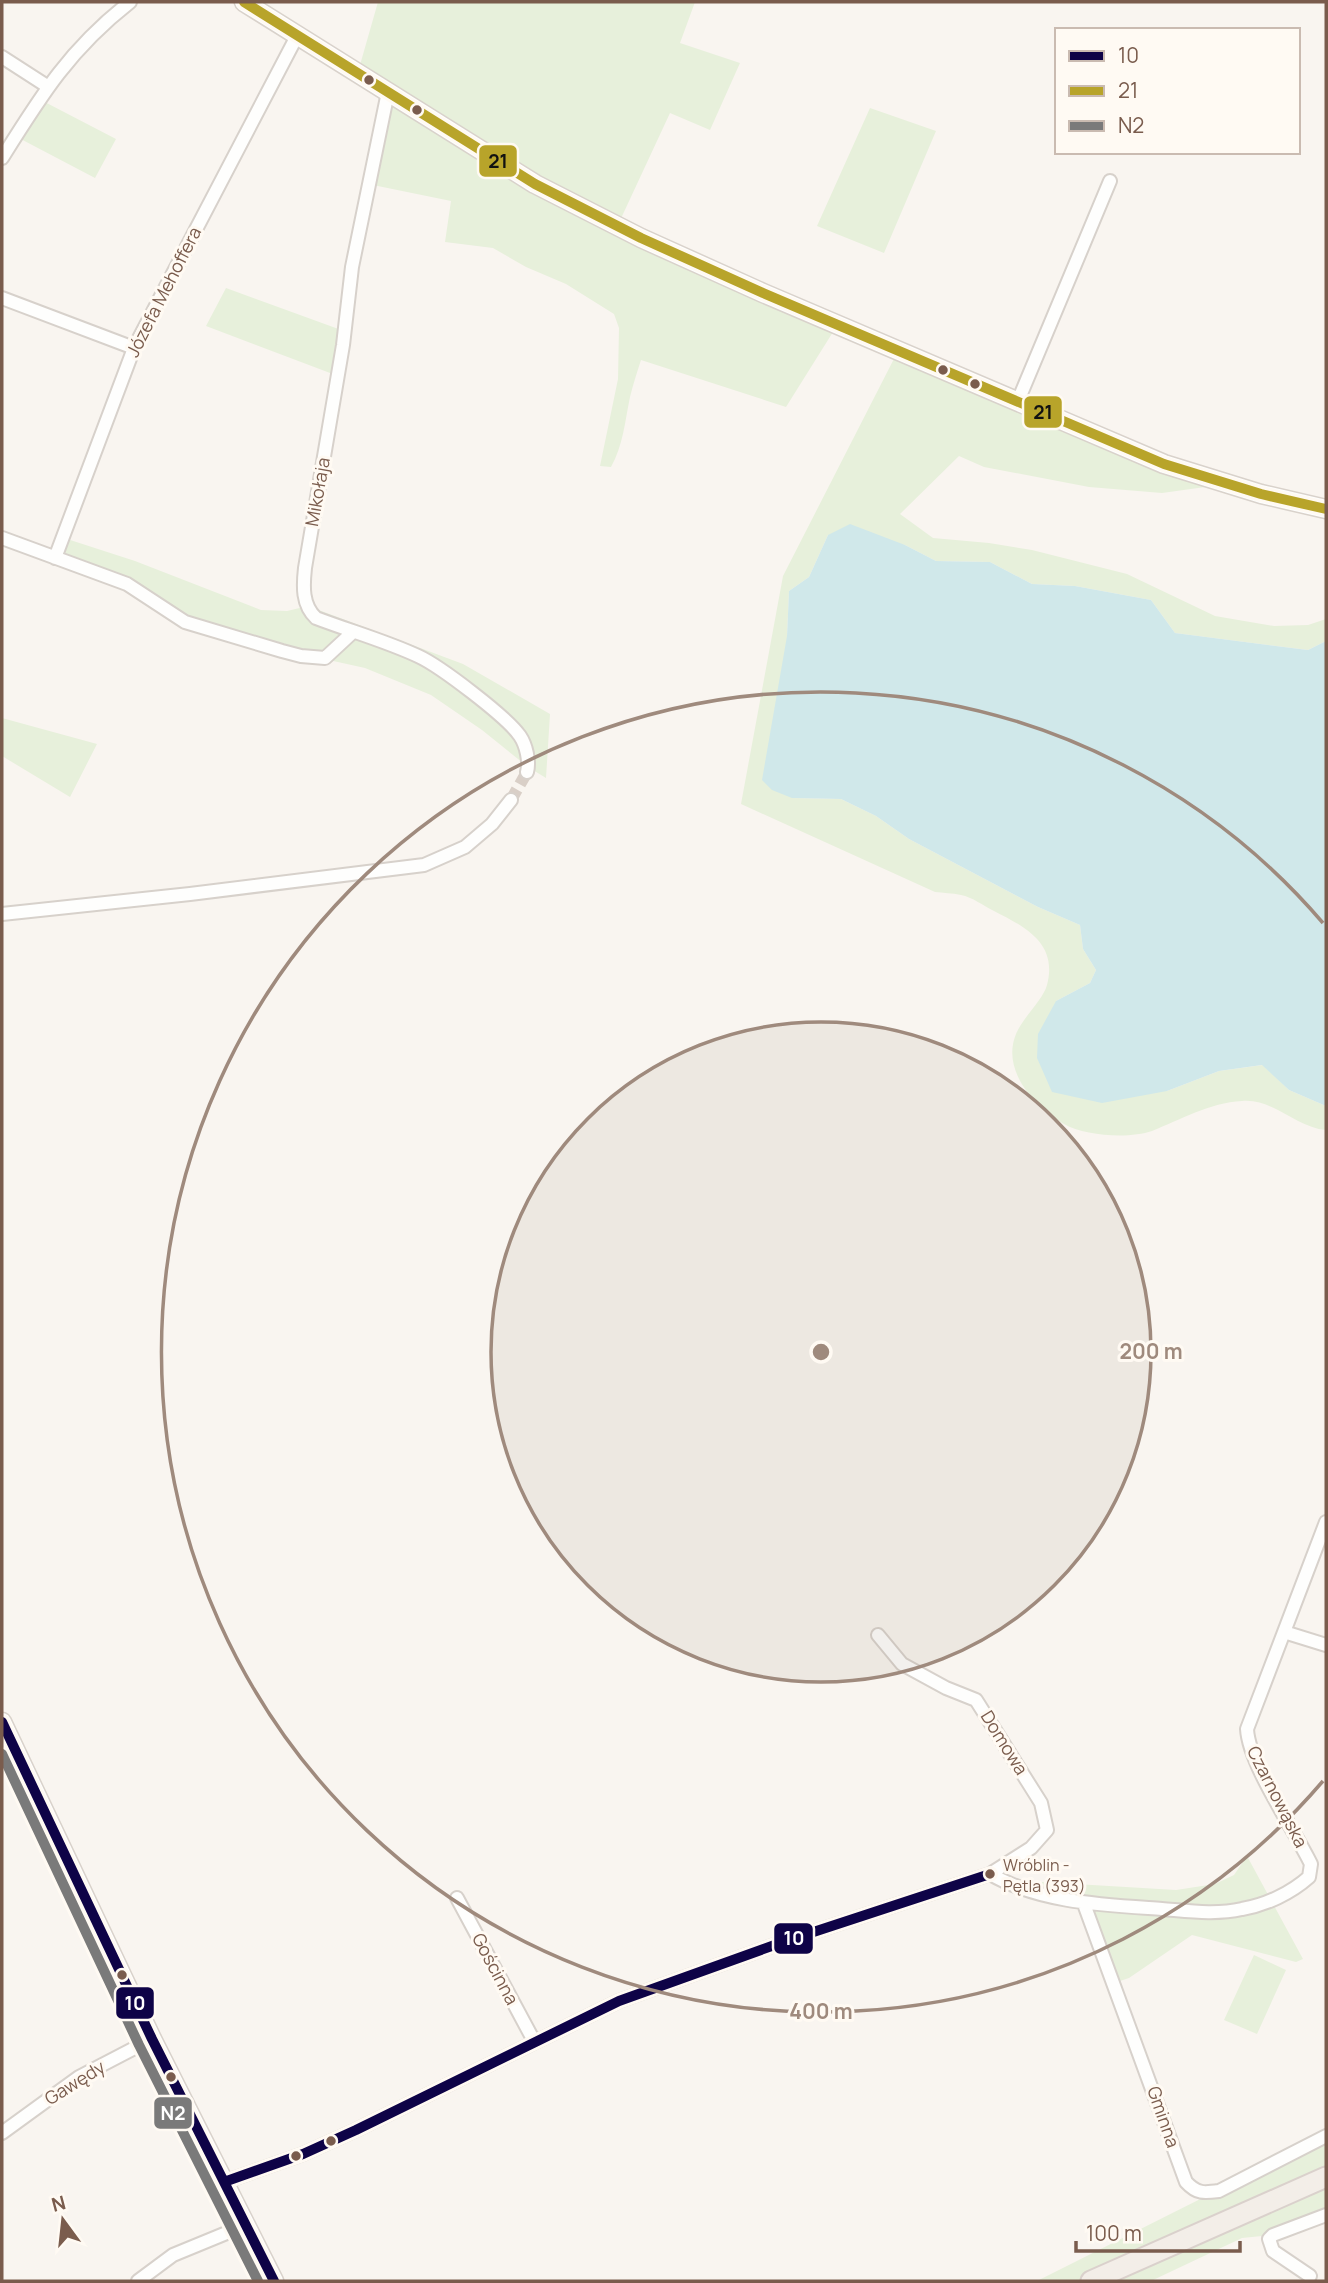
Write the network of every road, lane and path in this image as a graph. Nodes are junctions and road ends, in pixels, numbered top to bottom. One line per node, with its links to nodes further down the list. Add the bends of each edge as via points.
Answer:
1 (131, 2): 5 (street, via 94,31)
2 (244, 2): 3 (street)
3 (297, 36): 6 (street); 10 (street, Józefa Mehoffera)
4 (2, 57): 5 (street)
5 (47, 86): 7 (street)
6 (388, 92): 11 (street, via 606,222); 15 (street, Mikołaja, via 352,267 304,579 311,613)
7 (2, 158)
8 (1110, 181): 11 (street)
9 (2, 298): 10 (street)
10 (134, 348): 14 (street, Józefa Mehoffera)
11 (1018, 401): 12 (street, via 1164,464)
12 (1326, 509)
13 (2, 538): 14 (street)
14 (55, 558): 15 (street, via 127,584 185,622 301,656 325,658)
15 (353, 632): 16 (street, Mikołaja, via 416,655 443,671 517,733 526,750)
16 (527, 772)
17 (511, 800): 18 (street, via 466,847 424,865)
18 (2, 914)
19 (1326, 1522): 20 (street, Czarnowąska)
20 (1284, 1632): 22 (street); 26 (street, Czarnowąska, via 1247,1729 1250,1749 1311,1864 1310,1877 1271,1901 1214,1913)
21 (878, 1635): 24 (street, Domowa, via 902,1664 976,1700 1041,1802 1048,1830 1031,1848)
22 (1326, 1645)
23 (2, 1722): 27 (street)
24 (990, 1874): 26 (street, Czarnowąska, via 1013,1886); 28 (street, via 619,2001)
25 (457, 1898): 28 (street, Gościnna)
26 (1084, 1904): 30 (street, Gminna, via 1186,2182 1193,2190 1219,2191)
27 (152, 2039): 29 (street, Gawędy, via 79,2077); 32 (street)
28 (534, 2041): 32 (street, via 356,2130)
29 (2, 2133)
30 (1326, 2136)
31 (1326, 2177): 38 (main road)
32 (224, 2182): 34 (street)
33 (1326, 2215): 35 (street, via 1269,2239 1273,2251)
34 (246, 2225): 36 (street, via 173,2255); 37 (street)
35 (1310, 2276)
36 (138, 2281)
37 (274, 2281)
38 (1091, 2281)

